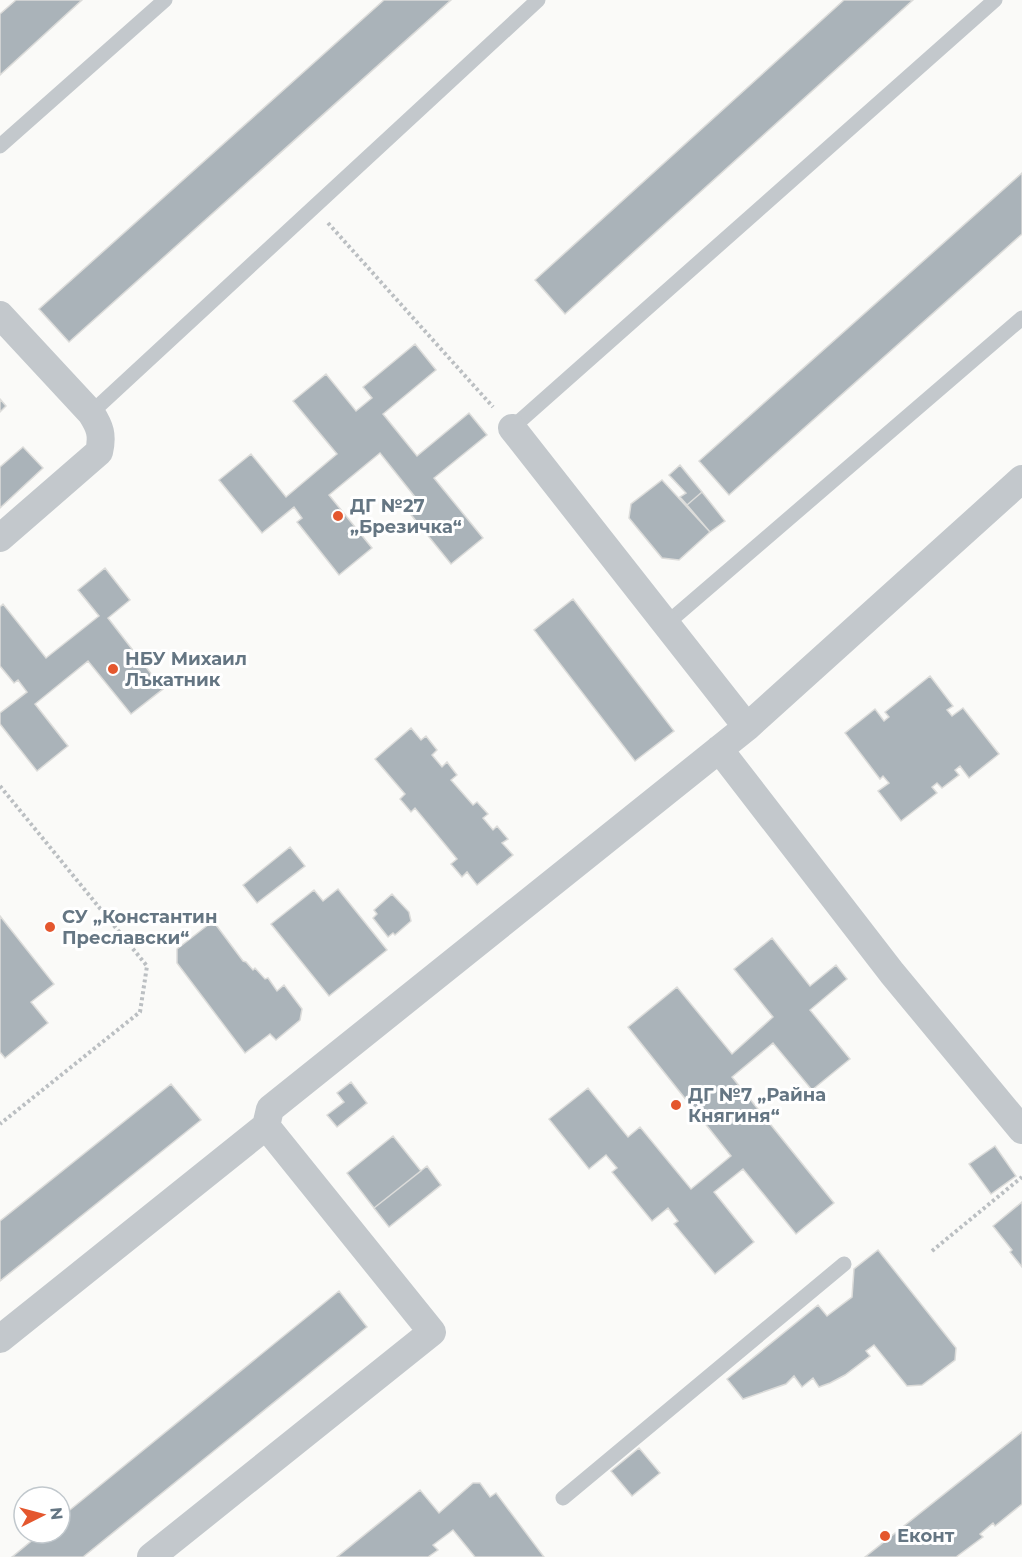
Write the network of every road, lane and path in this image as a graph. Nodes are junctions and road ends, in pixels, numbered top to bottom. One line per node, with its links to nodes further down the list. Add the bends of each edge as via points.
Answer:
1 (165, 0): 4 (lane)
2 (538, 0): 5 (lane)
3 (995, 0): 9 (lane)
4 (0, 146)
5 (314, 208): 8 (lane); 9 (path)
6 (0, 315): 8 (street)
7 (1022, 318): 12 (lane)
8 (91, 413): 11 (street, via 101,429 99,452)
9 (512, 428): 12 (street)
10 (1022, 479): 13 (street)
11 (0, 538)
12 (665, 625): 13 (street)
13 (747, 727): 14 (street)
14 (718, 749): 17 (street, via 270,1109); 18 (street, via 892,973)
15 (0, 786): 16 (path, via 147,966 140,1012)
16 (0, 1124)
17 (266, 1126): 22 (street); 24 (street, via 432,1332)
18 (1022, 1130)
19 (1022, 1177): 20 (path)
20 (932, 1251)
21 (844, 1264): 23 (lane)
22 (0, 1339)
23 (563, 1498)
24 (151, 1557)

